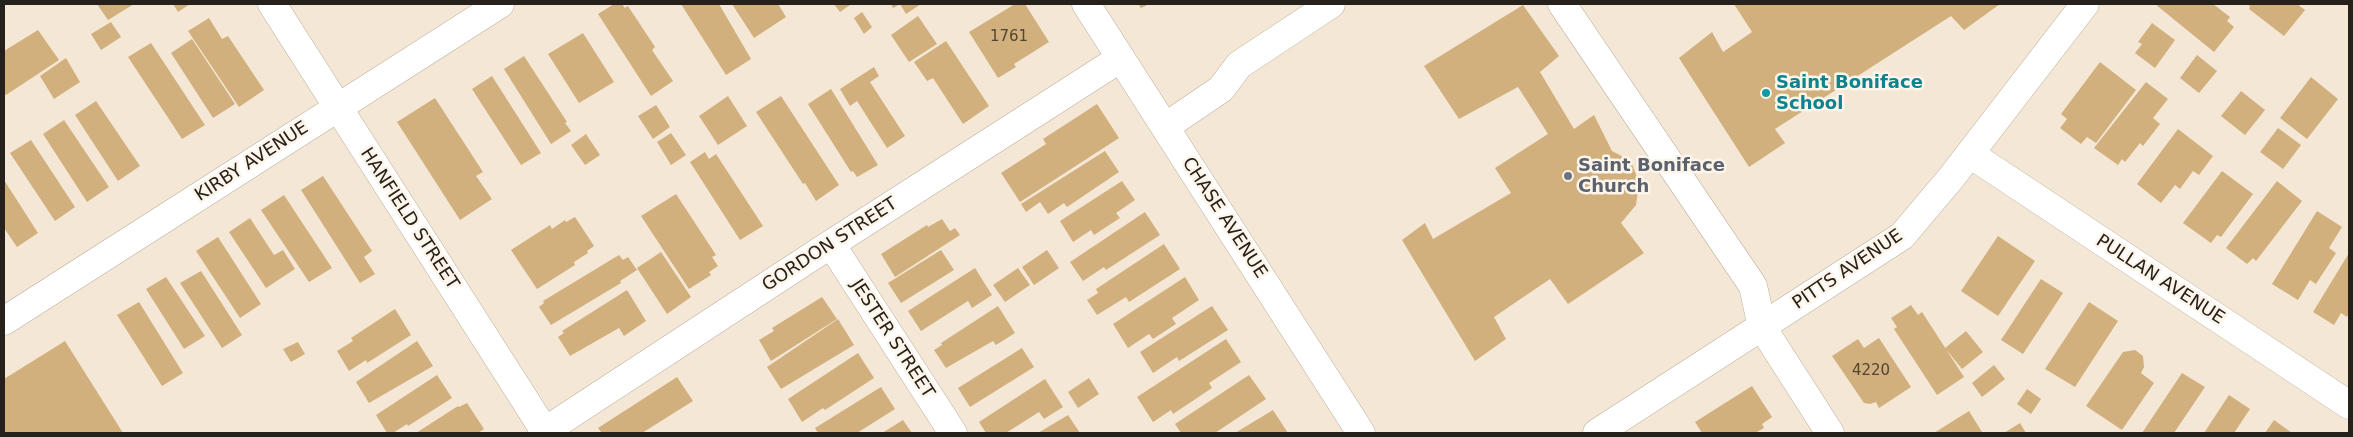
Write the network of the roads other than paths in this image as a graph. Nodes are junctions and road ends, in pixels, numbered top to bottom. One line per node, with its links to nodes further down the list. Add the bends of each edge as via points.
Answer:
1 (272, 4): 8 (street, HANFIELD STREET)
2 (500, 4): 8 (street, KIRBY AVENUE)
3 (1086, 4): 7 (street, CHASE AVENUE)
4 (1331, 4): 9 (street, via 1239,65 1221,89)
5 (1562, 4): 13 (street, via 1753,286)
6 (2086, 4): 10 (street, PITTS AVENUE)
7 (1121, 58): 9 (street, CHASE AVENUE); 11 (street, GORDON STREET)
8 (337, 108): 12 (street, KIRBY AVENUE); 15 (street, HANFIELD STREET)
9 (1165, 127): 17 (street, CHASE AVENUE)
10 (1970, 154): 13 (street, PITTS AVENUE, via 1902,236); 14 (street, PULLAN AVENUE)
11 (831, 244): 15 (street, GORDON STREET); 16 (street, JESTER STREET)
12 (4, 321)
13 (1762, 328): 18 (street, PITTS AVENUE); 19 (street)
14 (2349, 405)
15 (544, 433)
16 (953, 433)
17 (1362, 433)
18 (1597, 433)
19 (1830, 433)

